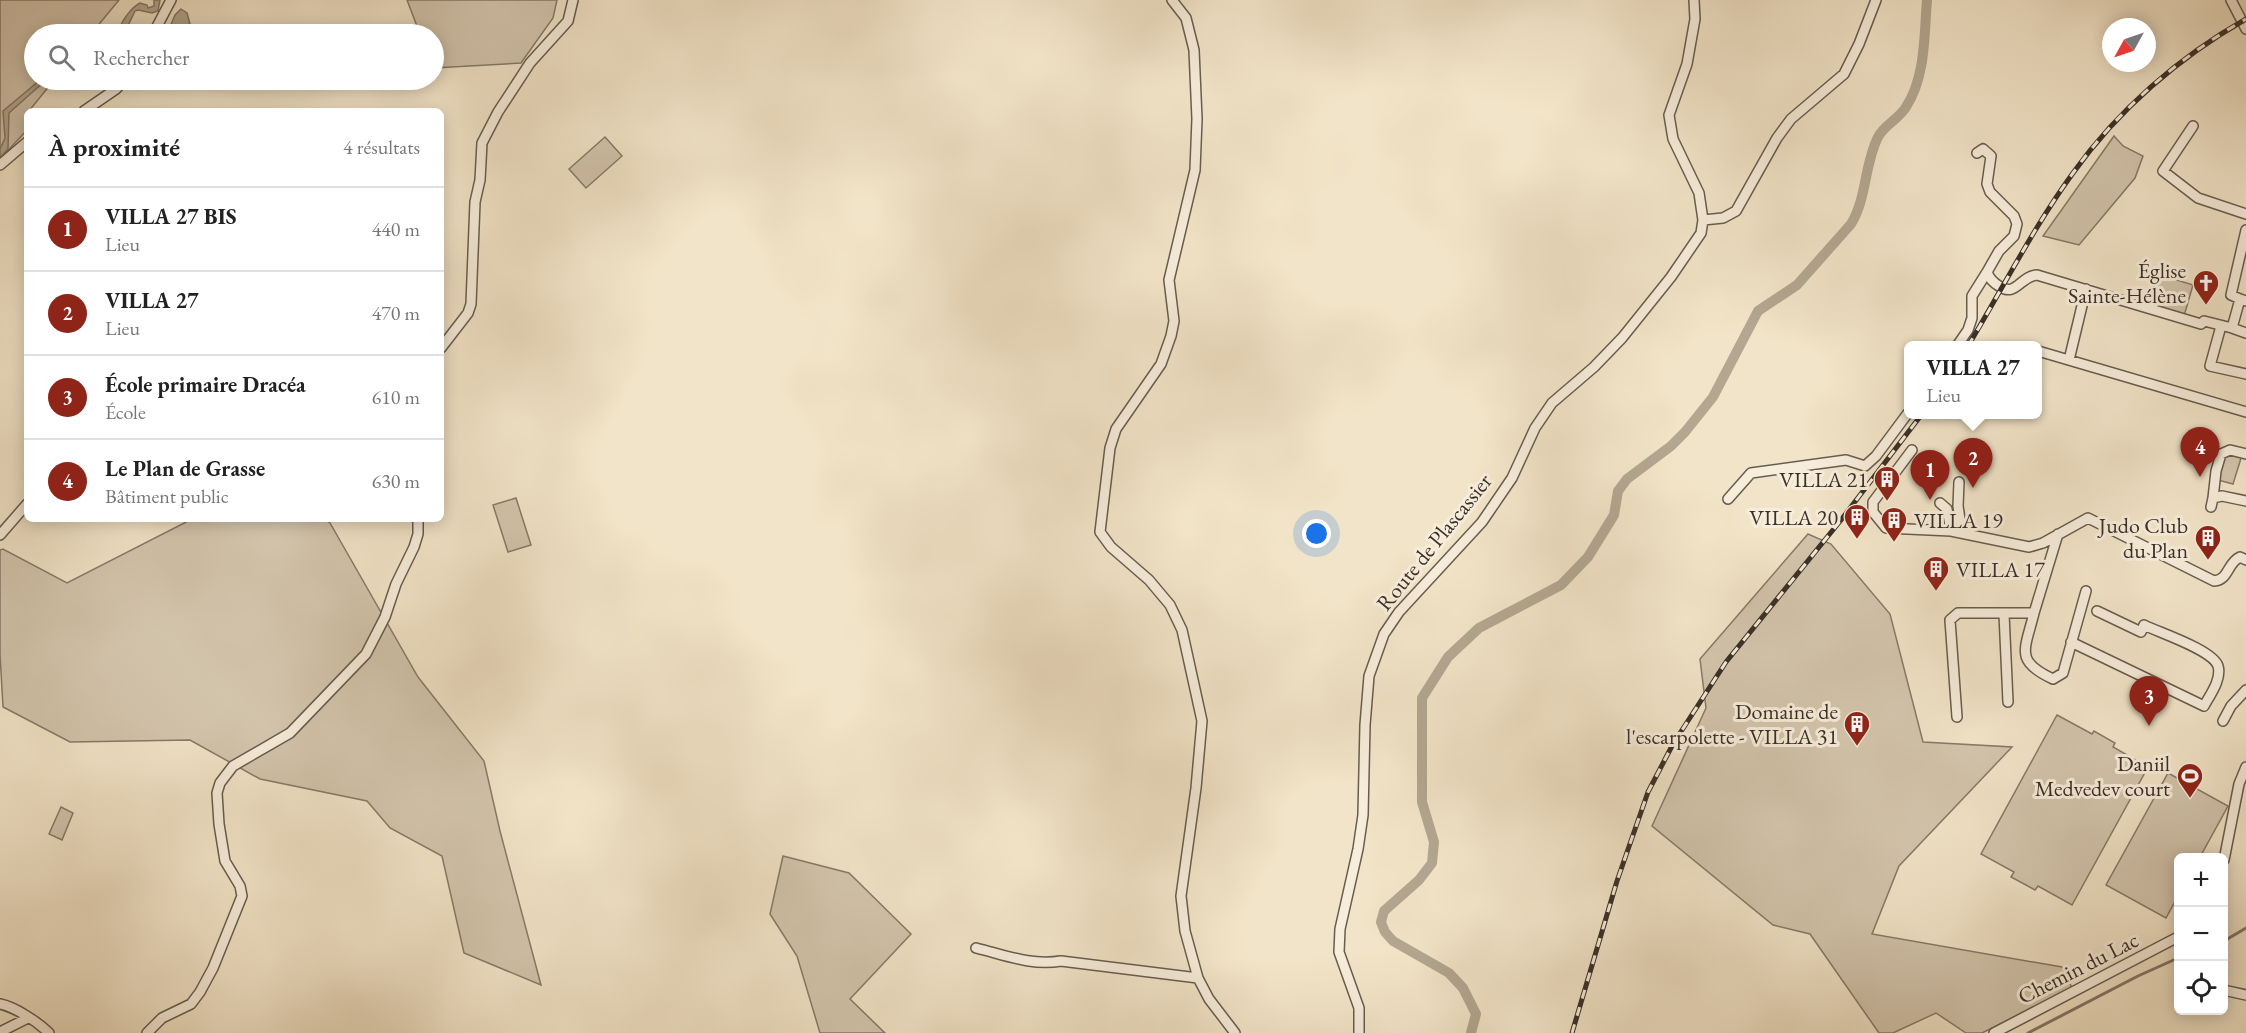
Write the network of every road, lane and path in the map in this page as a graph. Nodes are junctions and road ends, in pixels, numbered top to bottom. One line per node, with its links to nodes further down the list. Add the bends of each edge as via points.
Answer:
1 (171, 0): 7 (street)
2 (573, 0): 27 (street, via 568,21 530,63 482,143 471,304)
3 (1172, 0): 59 (street, via 1186,18 1194,50 1195,170 1169,280 1174,321 1171,336 1161,364 1116,429 1110,448 1100,532 1110,547 1149,580 1170,605 1182,630 1194,679 1202,721 1181,896 1185,931)
4 (1694, 0): 16 (street, via 1695,19 1687,64 1669,116 1673,139 1699,193)
5 (1876, 0): 16 (street, via 1844,74 1791,119 1736,211 1723,218)
6 (2231, 0): 8 (street)
7 (158, 24)
8 (2246, 29)
9 (115, 90): 10 (street)
10 (88, 108)
11 (2193, 126): 15 (street, via 2163,171 2198,198)
12 (24, 145): 14 (street)
13 (1977, 153): 18 (street, via 1983,149 1991,156 1987,184 1990,192 2017,224 2014,236)
14 (0, 165)
15 (2246, 214)
16 (1703, 220): 68 (street, Route de Plascassier, via 1701,233 1671,277 1622,338 1552,403 1535,428 1512,478 1482,522 1414,593 1384,634 1370,676 1363,815 1340,928 1339,952 1359,1008)
17 (2246, 230): 19 (street)
18 (1987, 272): 21 (street, via 2007,291 2031,275); 26 (street, via 1972,296 1972,318)
19 (2235, 283): 20 (street); 22 (street, via 2231,295)
20 (2246, 287)
21 (2086, 289): 23 (street, via 2201,324 2204,321); 29 (street)
22 (2243, 300): 24 (street)
23 (2221, 326): 24 (street); 30 (street, via 2210,366)
24 (2232, 328): 25 (street)
25 (2246, 333)
26 (1960, 341)
27 (444, 344)
28 (2042, 352): 29 (street)
29 (2069, 360): 31 (street)
30 (2245, 371)
31 (2246, 412)
32 (1904, 418): 36 (street, via 1865,466 1846,460 1750,473)
33 (1912, 450): 41 (street, via 1873,502 1873,512 1886,528)
34 (2246, 454): 37 (street, via 2230,450 2221,454 2212,502 2222,496)
35 (1959, 482): 42 (street)
36 (1728, 499)
37 (2246, 501)
38 (1940, 503): 41 (street, via 1947,509)
39 (24, 507): 44 (street)
40 (417, 522): 66 (street, via 414,547 366,654 290,733 234,766 220,783 217,793 225,861 242,897 200,992 191,1004 162,1018)
41 (1951, 531): 42 (street)
42 (1962, 533): 43 (street, via 2029,547)
43 (2058, 534): 45 (street, via 2088,518 2214,580 2225,577 2235,559); 49 (street)
44 (0, 535)
45 (2246, 560)
46 (2086, 591): 50 (street)
47 (2097, 611): 50 (street, via 2141,632 2144,625 2209,655 2218,666 2218,678 2204,706)
48 (2004, 614): 49 (street); 52 (street); 53 (street, via 1958,613 1950,620)
49 (2034, 614): 50 (street, via 2025,650 2026,662 2035,670 2053,679 2063,673)
50 (2071, 642)
51 (2246, 690): 54 (street)
52 (2008, 702)
53 (1957, 717)
54 (2223, 721)
55 (2246, 767): 56 (street)
56 (2224, 853)
57 (2174, 939): 69 (street, Chemin du Lac)
58 (976, 948): 59 (street, via 1021,961 1061,961)
59 (1198, 978): 67 (street)
60 (2228, 991): 61 (street)
61 (2246, 995)
62 (0, 1004): 63 (street)
63 (28, 1018): 64 (street); 65 (street)
64 (0, 1032)
65 (49, 1033)
66 (147, 1033)
67 (1235, 1033)
68 (1359, 1033)
69 (1994, 1033)

